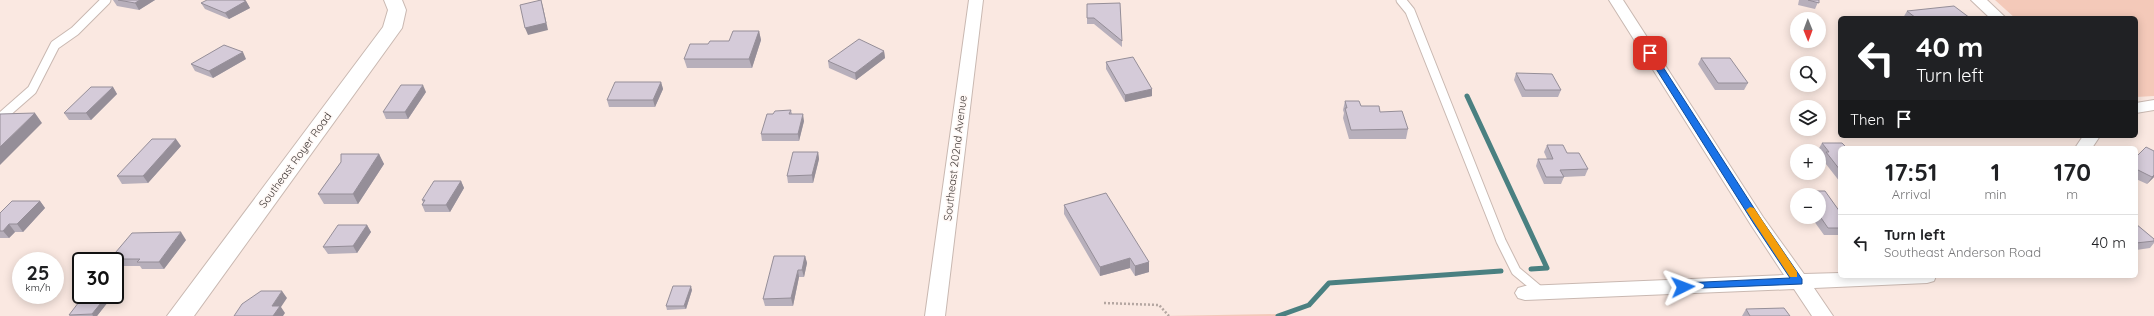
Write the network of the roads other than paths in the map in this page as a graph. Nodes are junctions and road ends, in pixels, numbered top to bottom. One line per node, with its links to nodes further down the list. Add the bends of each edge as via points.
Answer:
1 (106, 0): 10 (lane, via 74,31 54,45 32,90)
2 (393, 0): 14 (street, Southeast Royer Road, via 397,10 392,28)
3 (976, 0): 15 (street, Southeast 202nd Avenue)
4 (1401, 0): 13 (lane, via 1410,11 1501,242 1516,271)
5 (1616, 0): 12 (street)
6 (1978, 0): 7 (street)
7 (1997, 16)
8 (2154, 105): 9 (street)
9 (2138, 108)
10 (0, 118)
11 (1875, 278): 12 (street)
12 (1798, 281): 13 (street); 16 (street)
13 (1533, 292)
14 (180, 316)
15 (935, 316)
16 (1823, 316)

